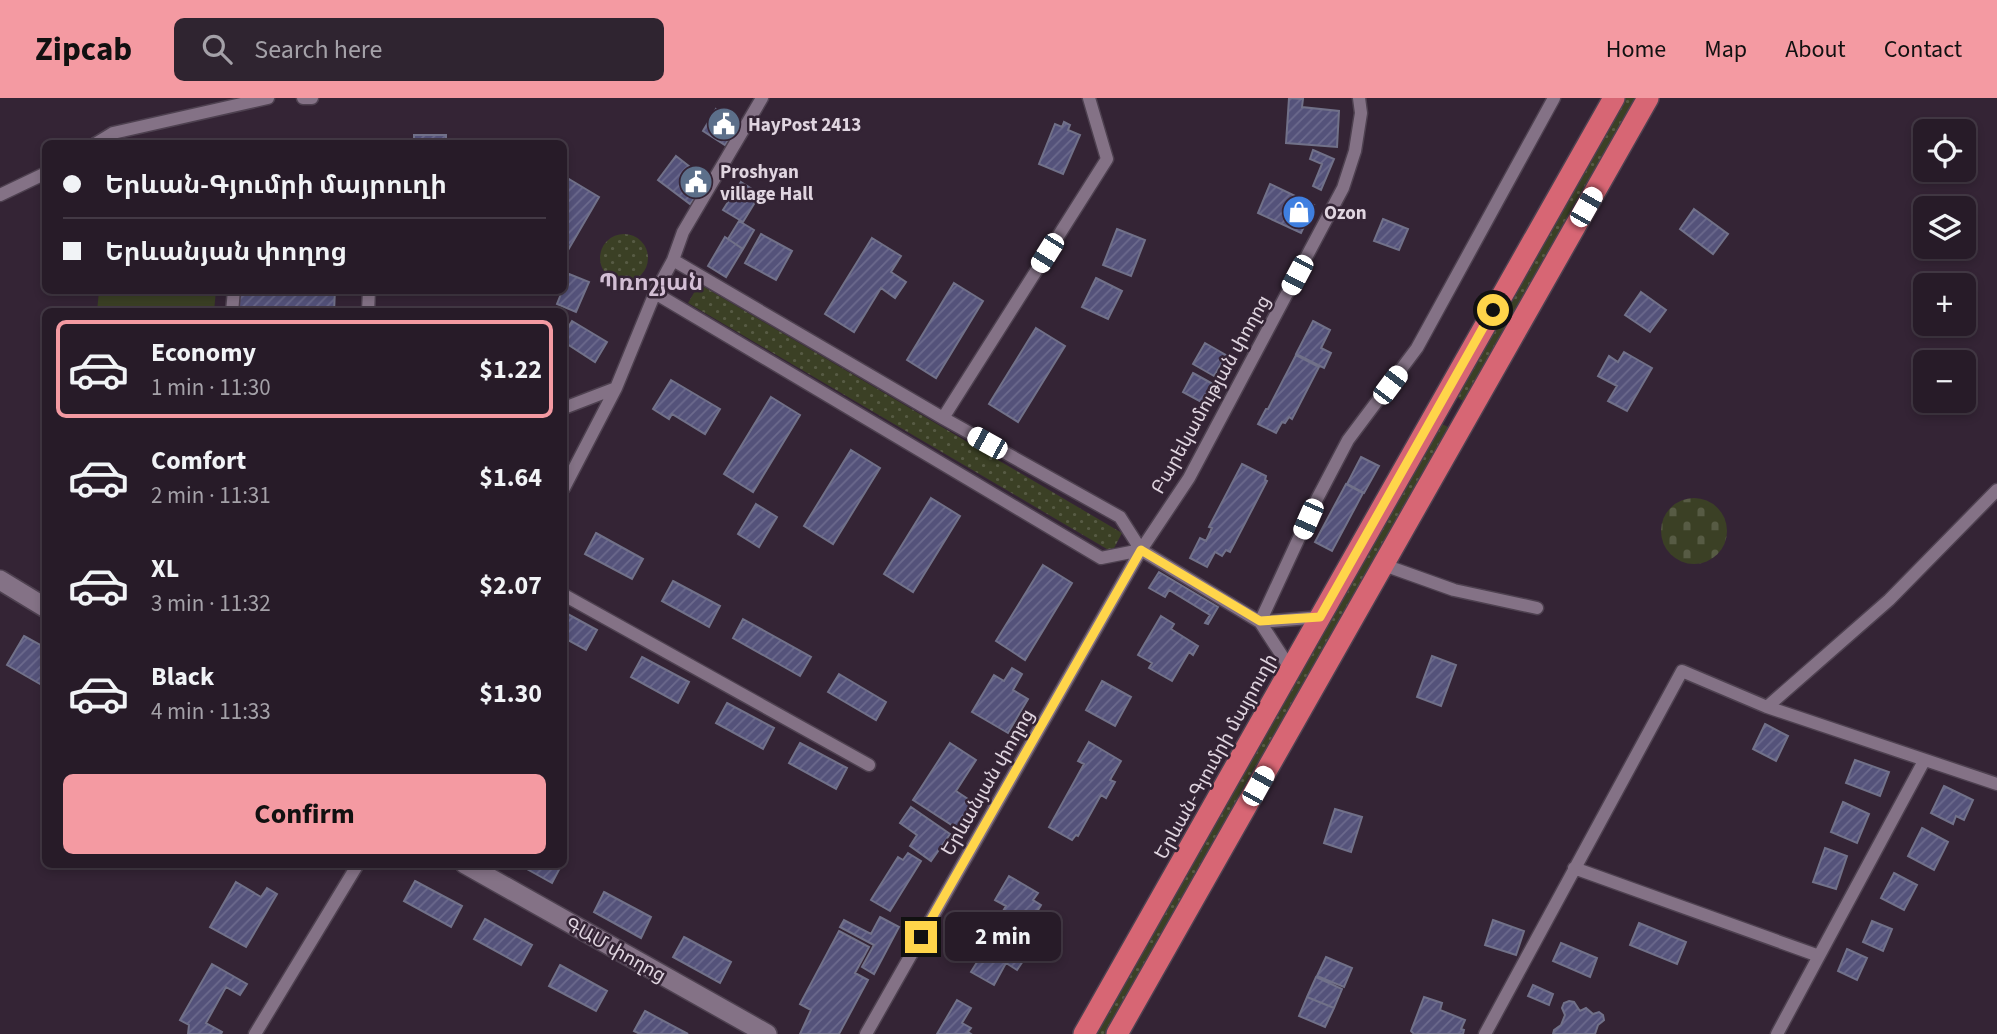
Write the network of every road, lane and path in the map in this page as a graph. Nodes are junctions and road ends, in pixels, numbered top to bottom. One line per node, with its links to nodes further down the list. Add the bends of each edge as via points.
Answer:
1 (268, 98): 10 (street, via 113,133)
2 (303, 98): 3 (street)
3 (312, 98)
4 (762, 98): 13 (street, via 683,232)
5 (1089, 98): 18 (street, via 1107,159)
6 (1359, 98): 22 (street, Բարեկամության փողոց, via 1356,151 1343,188 1189,478)
7 (1554, 98): 29 (street, via 1418,348 1348,440)
8 (1614, 98): 16 (highway, Երևան-Գյումրի մայրուղի)
9 (1648, 98): 19 (highway)
10 (102, 140)
11 (42, 175): 12 (street)
12 (0, 195)
13 (673, 260): 14 (street); 18 (street)
14 (655, 293): 15 (street); 22 (street, via 1101,558)
15 (616, 388): 17 (street); 20 (street)
16 (1440, 404): 19 (highway); 28 (highway, Երևան-Գյումրի մայրուղի)
17 (567, 407)
18 (943, 418): 22 (street, via 1120,517)
19 (1466, 419): 23 (highway)
20 (567, 482)
21 (1997, 490): 31 (street, via 1889,600)
22 (1141, 550): 29 (street); 41 (street, Երևանյան փողոց)
23 (1384, 565): 27 (street, via 1454,590); 43 (highway)
24 (0, 580): 26 (street)
25 (567, 597): 33 (street)
26 (42, 606)
27 (1537, 608)
28 (1320, 617): 29 (street); 30 (highway, Երևան-Գյումրի մայրուղի)
29 (1260, 621): 30 (street)
30 (1290, 668): 42 (highway, Երևան-Գյումրի մայրուղի)
31 (1767, 707): 32 (street); 37 (street, via 1682,671)
32 (1924, 761): 34 (street); 38 (street)
33 (869, 765)
34 (1997, 784)
35 (356, 868): 39 (street)
36 (472, 868): 40 (street, ԳԱՄ փողոց)
37 (1574, 868): 38 (street); 44 (street)
38 (1819, 956): 45 (street)
39 (255, 1034)
40 (767, 1034)
41 (866, 1034)
42 (1084, 1034)
43 (1117, 1034)
44 (1485, 1034)
45 (1777, 1034)

